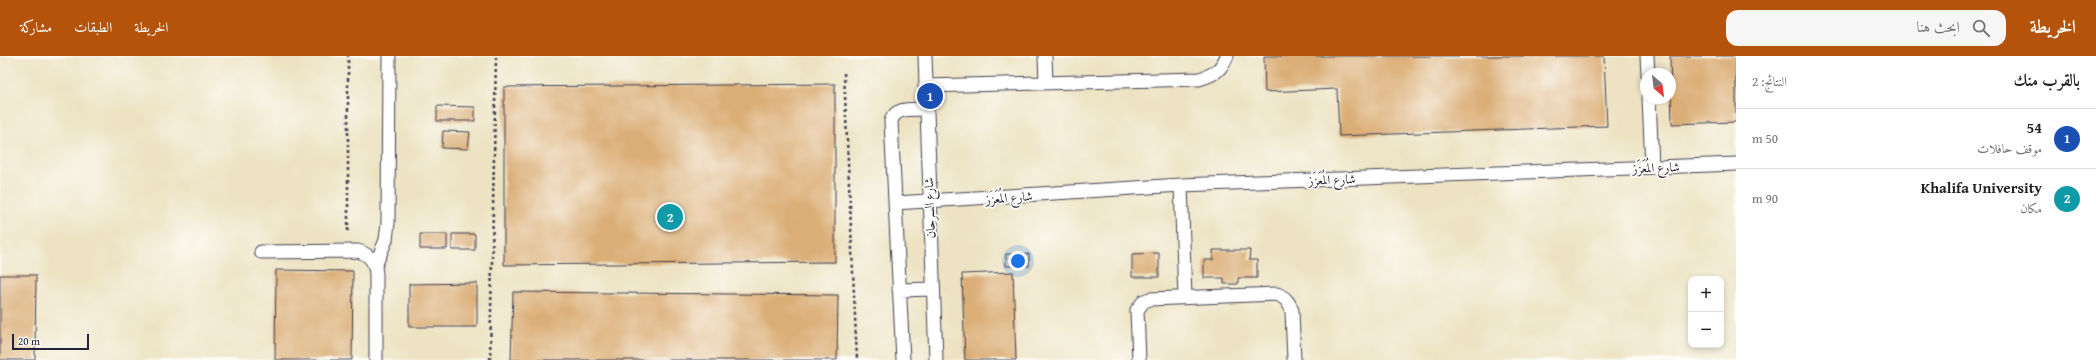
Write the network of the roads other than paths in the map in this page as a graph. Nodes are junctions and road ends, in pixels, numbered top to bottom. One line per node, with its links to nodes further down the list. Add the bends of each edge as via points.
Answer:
1 (389, 56): 17 (lane, via 388,223 386,240)
2 (925, 56): 8 (lane, شارع السرحان)
3 (1045, 56): 7 (lane)
4 (1227, 56): 7 (lane, via 1223,66 1213,75 1199,79)
5 (1647, 56): 6 (lane)
6 (1648, 68)
7 (1046, 83): 8 (lane)
8 (925, 86): 10 (lane, شارع السرحان)
9 (1649, 104): 12 (lane)
10 (926, 109): 14 (lane, شارع السرحان); 15 (lane, via 901,110 891,121)
11 (1736, 164): 12 (lane, شارع المُعَزَز)
12 (1652, 167): 13 (lane, شارع المُعَزَز)
13 (1181, 185): 14 (lane, شارع المُعَزَز); 20 (lane)
14 (929, 202): 15 (lane, شارع المُعَزَز); 18 (lane, شارع السرحان)
15 (895, 203): 19 (lane)
16 (261, 252): 17 (lane, via 348,251 365,254 372,259)
17 (375, 266): 21 (lane)
18 (932, 289): 19 (lane); 23 (lane, شارع السرحان)
19 (899, 290): 22 (lane)
20 (1185, 298): 24 (lane, via 1150,299 1140,306 1137,315); 25 (lane, via 1277,294 1285,298 1292,311)
21 (376, 360)
22 (903, 360)
23 (936, 360)
24 (1139, 360)
25 (1294, 360)

